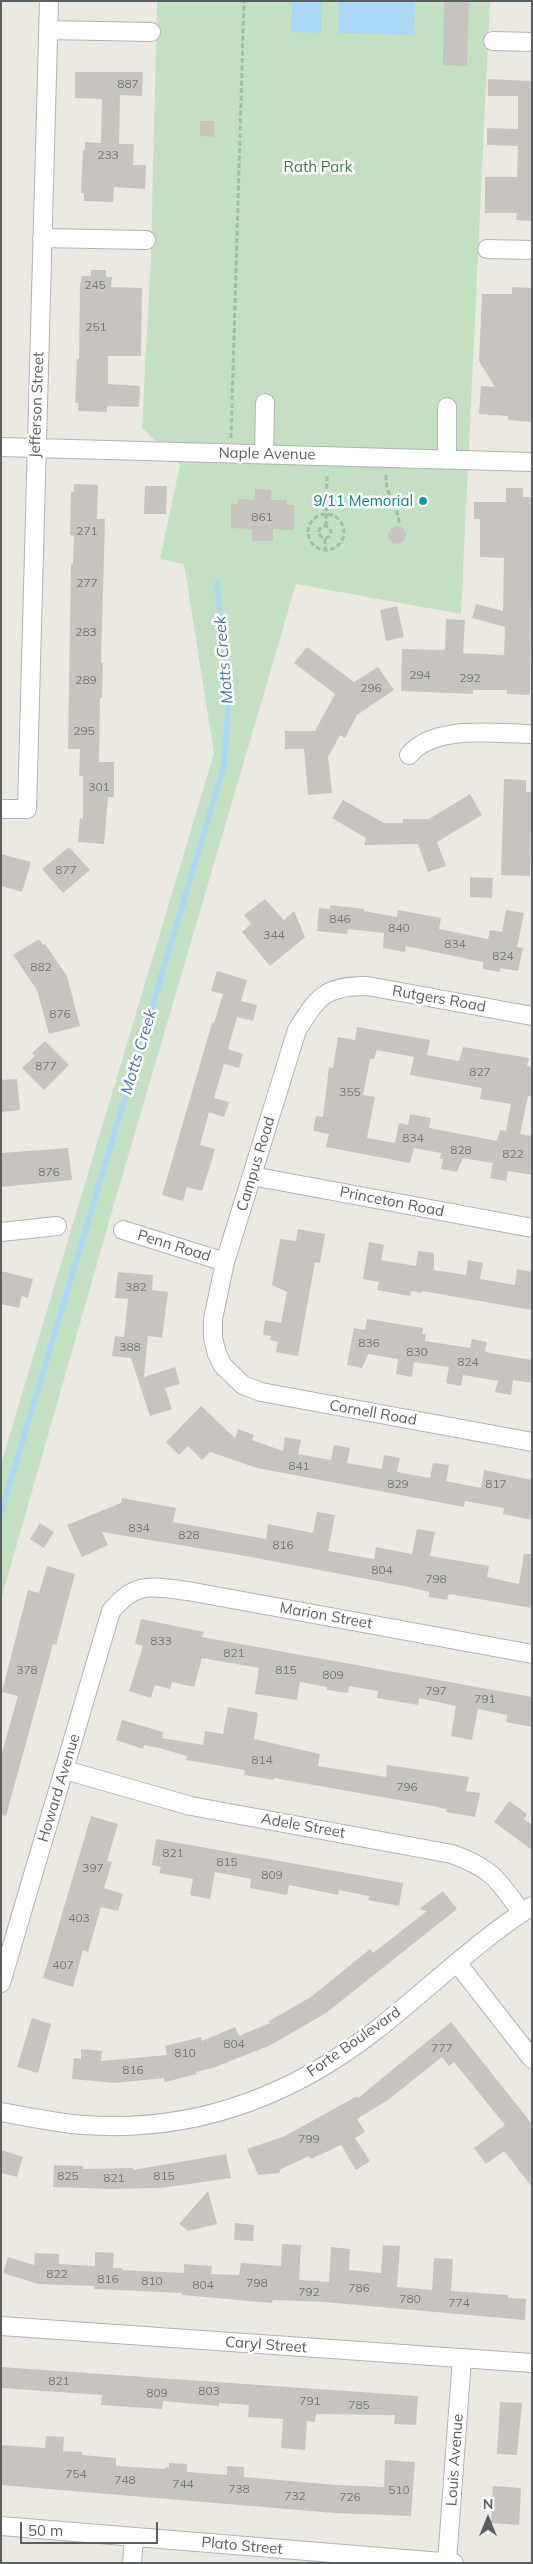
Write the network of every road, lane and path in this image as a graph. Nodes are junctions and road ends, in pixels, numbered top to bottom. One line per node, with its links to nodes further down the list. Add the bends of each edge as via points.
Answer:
1 (49, 1): 3 (street, Jefferson Street)
2 (244, 1): 15 (path)
3 (48, 30): 4 (street); 7 (street, Jefferson Street)
4 (151, 32)
5 (492, 42): 6 (street)
6 (532, 42)
7 (42, 238): 8 (street); 14 (street, Jefferson Street)
8 (146, 240)
9 (487, 250): 10 (street)
10 (532, 250)
11 (265, 403): 16 (street)
12 (447, 407): 19 (street)
13 (1, 446): 14 (street, Naple Avenue)
14 (36, 448): 15 (street, Naple Avenue); 28 (street, Jefferson Street, via 27,809)
15 (230, 454): 16 (street, Naple Avenue)
16 (264, 454): 17 (street, Naple Avenue)
17 (327, 456): 18 (street, Naple Avenue); 21 (path)
18 (388, 458): 19 (street, Naple Avenue); 22 (path, via 387,490 399,514)
19 (447, 460): 20 (street, Naple Avenue)
20 (532, 462)
21 (326, 513): 23 (path); 25 (path, via 315,516 307,531 314,546); 25 (path, via 338,518 344,535 337,546)
22 (399, 524)
23 (326, 526): 24 (path, via 332,532); 24 (path, via 319,532)
24 (325, 539): 25 (path)
25 (325, 550)
26 (532, 734): 27 (street, via 443,736 422,742)
27 (409, 755)
28 (1, 808)
29 (346, 986): 30 (street, Rutgers Road, via 366,986); 31 (street, Campus Road, via 323,994 314,1002 297,1030)
30 (532, 1016)
31 (252, 1176): 33 (street, Princeton Road); 36 (street, Campus Road)
32 (57, 1226): 35 (street)
33 (532, 1228)
34 (123, 1230): 36 (street, Penn Road)
35 (1, 1232)
36 (225, 1262): 37 (street, Campus Road, via 213,1319 213,1338)
37 (223, 1366): 38 (street, Cornell Road, via 243,1385 261,1392)
38 (532, 1442)
39 (122, 1597): 40 (street, Marion Street, via 146,1586 188,1591); 41 (street, Howard Avenue, via 111,1611)
40 (532, 1654)
41 (64, 1770): 42 (street, Adele Street, via 190,1806 452,1854 479,1864); 43 (street, Howard Avenue)
42 (527, 1910): 44 (street, Forte Boulevard)
43 (6, 1944): 45 (street, Howard Avenue)
44 (458, 1964): 46 (street); 47 (street, Forte Boulevard, via 374,2032 320,2070 265,2097 215,2114 158,2125 84,2125)
45 (1, 1983)
46 (532, 2059)
47 (1, 2112)
48 (1, 2326): 49 (street, Caryl Street)
49 (462, 2358): 50 (street, Caryl Street); 53 (street, Louis Avenue)
50 (532, 2363)
51 (1, 2526): 52 (street, Plato Street)
52 (134, 2537): 53 (street, Plato Street); 54 (street)
53 (447, 2562): 55 (street, Plato Street)
54 (132, 2563)
55 (454, 2563)

